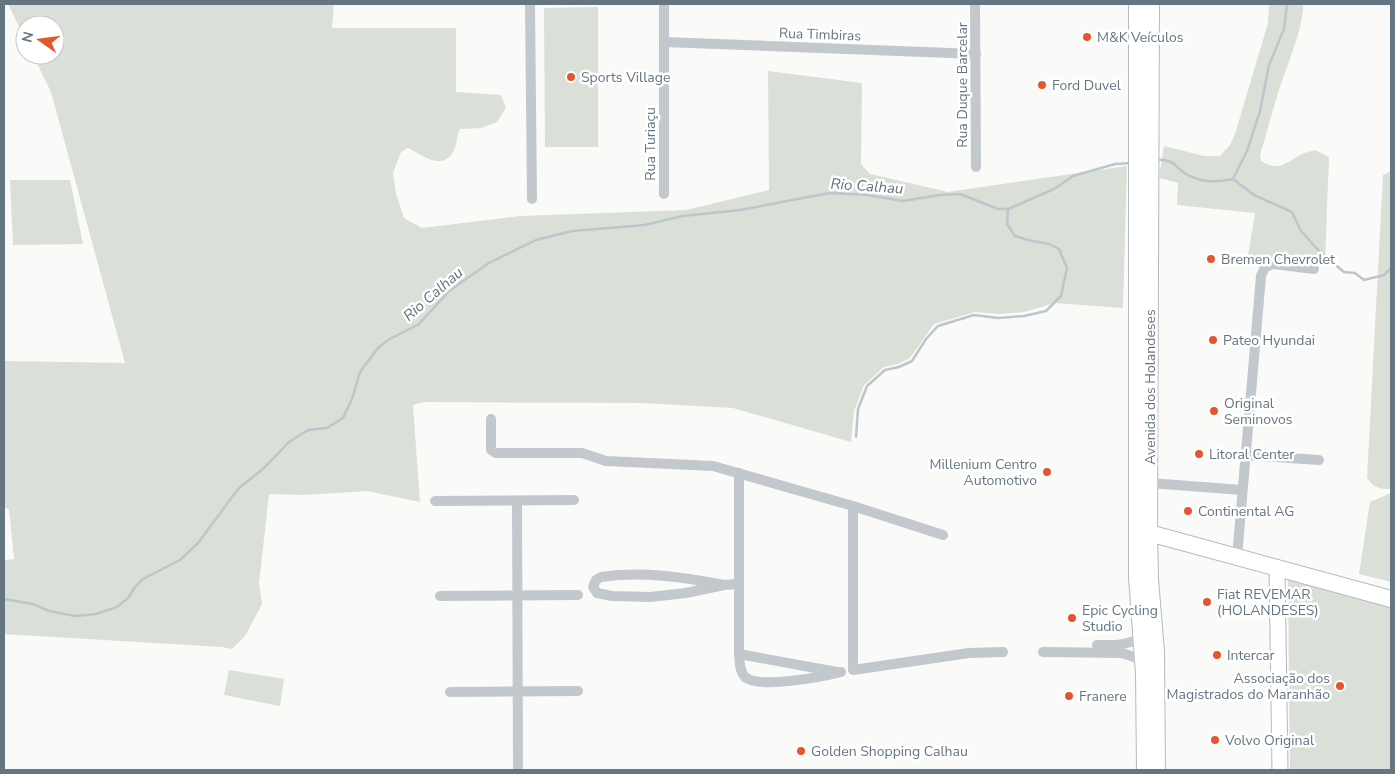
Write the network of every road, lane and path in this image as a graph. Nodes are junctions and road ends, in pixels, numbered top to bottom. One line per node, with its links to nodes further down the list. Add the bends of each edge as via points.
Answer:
1 (530, 4): 12 (street)
2 (664, 4): 6 (street, Rua Turiaçu)
3 (976, 4): 7 (street, Rua Duque Barcelar)
4 (1136, 4): 8 (main road, Avenida dos Holandeses)
5 (1151, 4): 8 (main road, Avenida dos Holandeses)
6 (664, 42): 7 (street, Rua Timbiras); 11 (street, Rua Turiaçu)
7 (976, 54): 9 (street, Rua Duque Barcelar)
8 (1144, 145): 10 (main road, Avenida dos Holandeses)
9 (976, 167)
10 (1144, 174): 18 (main road, Avenida dos Holandeses); 25 (main road, Avenida dos Holandeses)
11 (664, 194)
12 (532, 199)
13 (1314, 269): 15 (street, via 1273,264 1262,270)
14 (491, 419): 17 (street, via 491,450 496,453 582,453 602,461 698,465)
15 (1246, 455): 16 (street); 19 (street)
16 (1319, 460)
17 (739, 473): 23 (street); 28 (street)
18 (1150, 483): 19 (street); 25 (main road, Avenida dos Holandeses)
19 (1242, 490): 26 (street)
20 (574, 500): 22 (street)
21 (435, 501): 22 (street)
22 (517, 501): 32 (street)
23 (853, 506): 24 (street); 35 (street, via 853,670 969,653)
24 (943, 535)
25 (1144, 536): 26 (main road); 34 (main road, Avenida dos Holandeses, via 1138,577); 43 (main road, Avenida dos Holandeses, via 1156,652)
26 (1238, 557): 27 (main road)
27 (1276, 568): 33 (main road); 44 (main road)
28 (739, 584): 29 (street); 36 (street)
29 (724, 585): 29 (street, via 650,575 601,577 594,587 597,593 604,595 650,597)
30 (578, 595): 32 (street)
31 (440, 596): 32 (street)
32 (518, 596): 40 (street)
33 (1391, 599)
34 (1142, 637): 37 (main road, Avenida dos Holandeses); 37 (street, via 1123,645 1043,650 1122,653)
35 (1003, 652)
36 (739, 654): 36 (street, via 741,672 756,682 814,678 841,672)
37 (1143, 660): 42 (main road, Avenida dos Holandeses)
38 (578, 691): 40 (street)
39 (450, 692): 40 (street)
40 (518, 692): 41 (street)
41 (518, 770)
42 (1145, 770)
43 (1157, 770)
44 (1280, 770)

